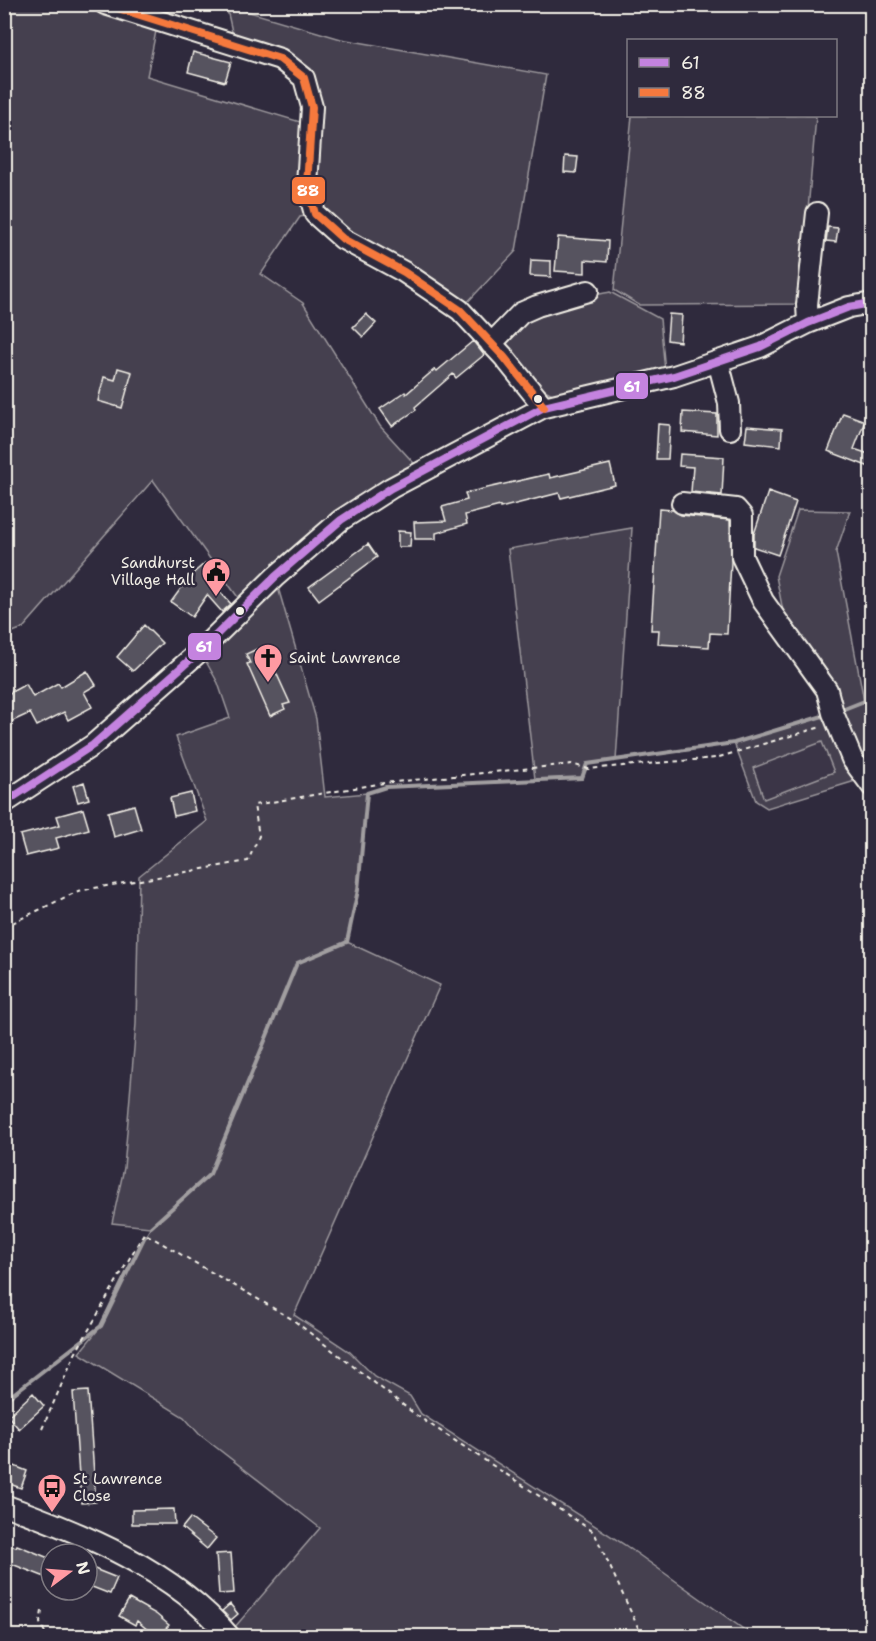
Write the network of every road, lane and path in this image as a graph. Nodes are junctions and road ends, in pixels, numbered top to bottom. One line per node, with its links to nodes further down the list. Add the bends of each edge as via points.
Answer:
1 (105, 4): 6 (street, via 280,59 304,78 312,106 306,185 315,214 344,239 404,272 459,310)
2 (818, 213): 5 (street)
3 (588, 291): 6 (street, via 521,313)
4 (872, 303): 5 (street, via 849,307)
5 (808, 323): 7 (street, via 760,347)
6 (491, 344): 8 (street)
7 (718, 361): 8 (street, via 674,376); 9 (street, via 729,403)
8 (544, 406): 13 (street, via 411,477 341,520 93,746)
9 (730, 429)
10 (682, 503): 11 (street, via 736,509 742,516 742,557 746,566 763,602 827,690)
11 (837, 722): 12 (street, via 852,759); 14 (path, via 716,758 588,770 572,764 384,783 254,805 259,836 248,861 78,891)
12 (872, 786)
13 (4, 803)
14 (4, 927)
15 (42, 1429): 20 (path, via 75,1354 144,1233 292,1319 416,1415 594,1532)
16 (4, 1505): 19 (street, via 73,1532 158,1573 189,1595)
17 (42, 1611): 18 (path, via 40,1623)
18 (47, 1636)
19 (229, 1636)
20 (642, 1636)

